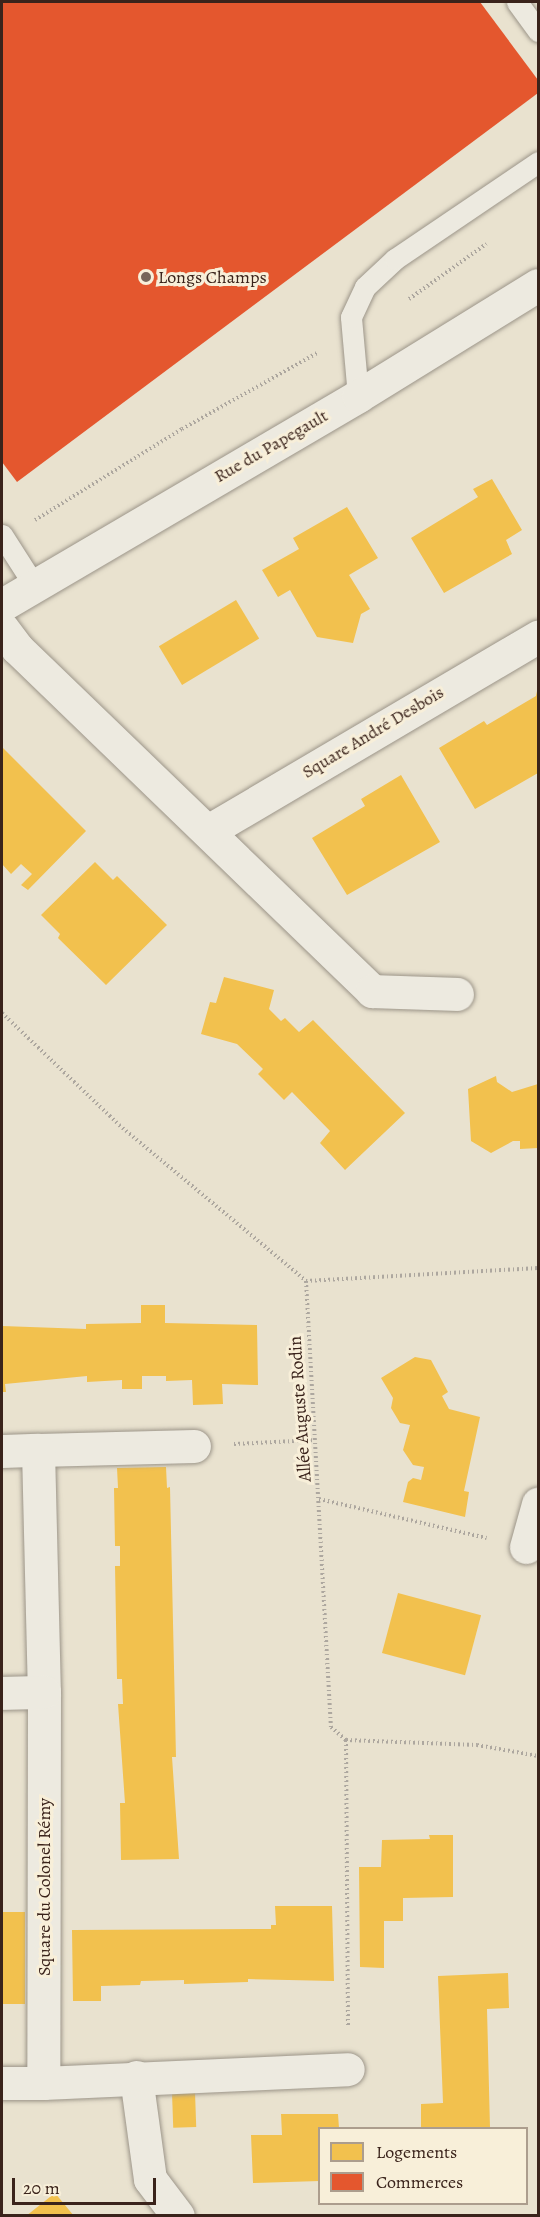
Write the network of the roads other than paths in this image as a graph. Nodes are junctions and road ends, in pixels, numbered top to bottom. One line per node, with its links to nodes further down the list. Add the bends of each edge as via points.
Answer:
1 (517, 2): 2 (lane)
2 (538, 32)
3 (538, 162): 5 (lane, via 395,259 365,287 351,317)
4 (538, 285): 5 (street, Rue du Papegault)
5 (357, 396): 7 (street, Rue du Papegault)
6 (2, 535): 7 (lane)
7 (34, 585): 8 (street, Rue du Papegault)
8 (2, 604)
9 (2, 628): 11 (street, via 17,648)
10 (538, 637): 11 (street, Square André Desbois)
11 (208, 831): 12 (street, via 372,991)
12 (458, 994)
13 (194, 1446): 14 (street)
14 (38, 1450): 15 (street); 18 (street, Square du Colonel Rémy)
15 (2, 1451)
16 (538, 1504): 17 (street)
17 (526, 1547)
18 (44, 1692): 19 (street); 23 (street, Square du Colonel Rémy)
19 (2, 1693)
20 (348, 2069): 21 (street)
21 (136, 2077): 23 (street); 24 (street, via 150,2179)
22 (2, 2083): 23 (street)
23 (43, 2083)
24 (178, 2216)

